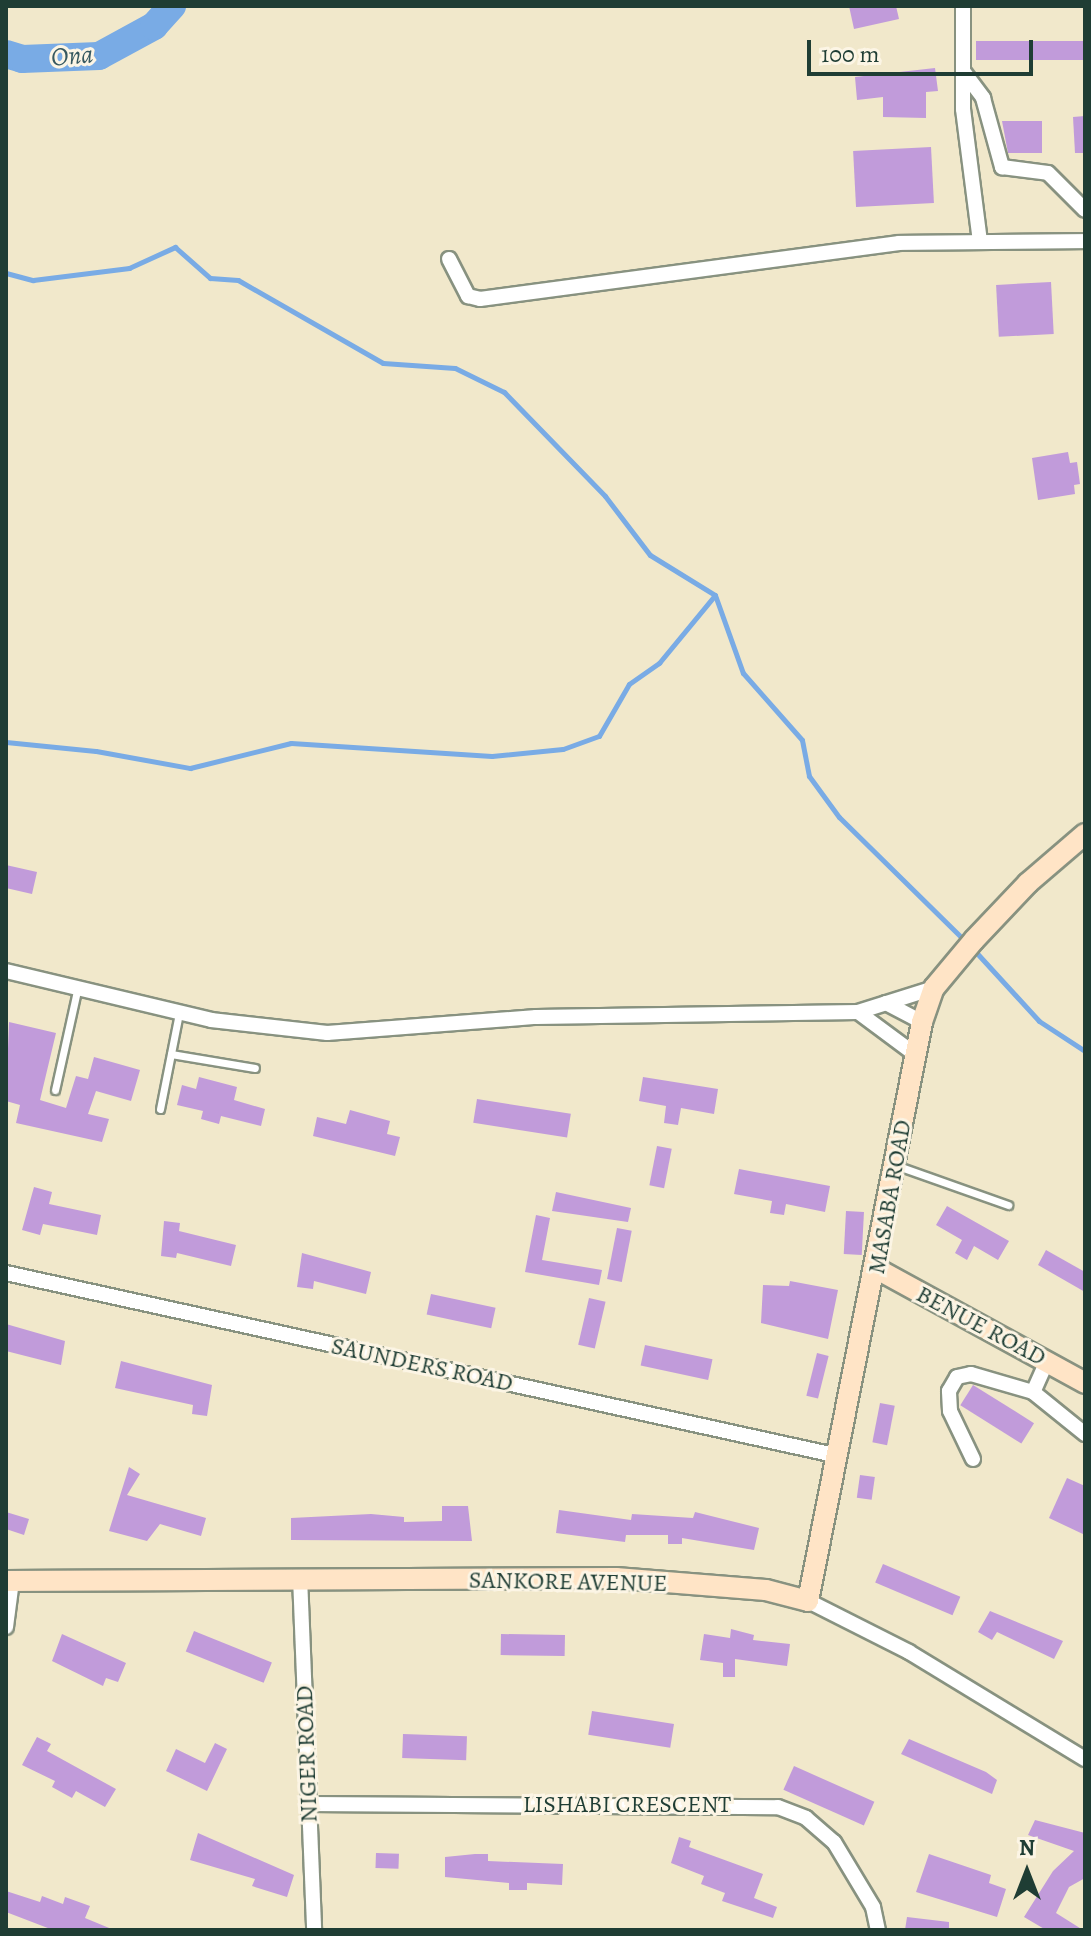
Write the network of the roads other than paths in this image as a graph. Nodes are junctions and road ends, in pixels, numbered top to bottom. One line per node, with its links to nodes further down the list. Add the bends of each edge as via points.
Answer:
1 (963, 6): 2 (street)
2 (963, 71): 3 (street, via 983,98 1002,167 1048,173); 5 (street)
3 (1085, 210)
4 (1085, 241): 5 (street)
5 (980, 242): 6 (street, via 899,243 480,299 468,296)
6 (449, 259)
7 (1080, 841): 9 (street, MASABA ROAD, via 1028,883)
8 (6, 971): 10 (street)
9 (934, 988): 11 (street); 14 (street, MASABA ROAD)
10 (77, 991): 13 (street); 18 (lane)
11 (886, 1003): 12 (street); 14 (street)
12 (858, 1012): 13 (street, via 536,1017 327,1033); 16 (street)
13 (179, 1013): 15 (lane)
14 (922, 1022): 16 (street, MASABA ROAD)
15 (171, 1054): 17 (lane); 19 (lane)
16 (916, 1055): 20 (street, MASABA ROAD)
17 (255, 1068)
18 (55, 1090)
19 (160, 1109)
20 (896, 1166): 21 (lane); 22 (street, MASABA ROAD)
21 (1008, 1205)
22 (877, 1269): 24 (street, BENUE ROAD); 28 (street, MASABA ROAD)
23 (6, 1273): 28 (street, SAUNDERS ROAD)
24 (1047, 1361): 25 (street, BENUE ROAD); 26 (street)
25 (1085, 1383)
26 (1033, 1392): 27 (street); 29 (street, via 971,1374 957,1377 949,1391 950,1411)
27 (1085, 1434)
28 (839, 1456): 32 (street, MASABA ROAD)
29 (973, 1459)
30 (300, 1577): 31 (street, SANKORE AVENUE); 32 (street, SANKORE AVENUE, via 616,1578 766,1590); 35 (street, NIGER ROAD)
31 (9, 1581): 33 (street)
32 (808, 1601): 34 (street, SANKORE AVENUE, via 909,1652)
33 (6, 1627)
34 (1085, 1759)
35 (309, 1804): 36 (street, NIGER ROAD); 37 (street, LISHABI CRESCENT, via 778,1807 806,1818 834,1842 873,1907)
36 (314, 1930)
37 (878, 1930)

